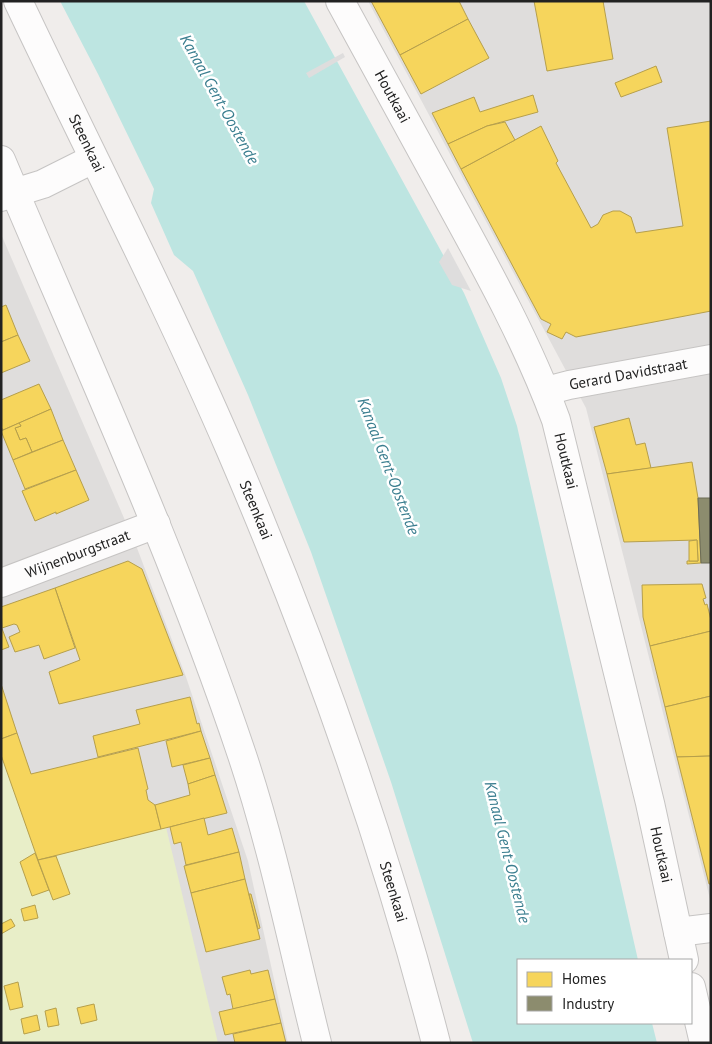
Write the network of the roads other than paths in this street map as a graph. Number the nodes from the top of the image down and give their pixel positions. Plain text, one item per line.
1 (18, 1) edge
2 (340, 1) edge
3 (93, 159) junction
4 (1, 160) edge
5 (8, 195) edge
6 (711, 359) edge
7 (546, 391) junction
8 (156, 524) junction
9 (1, 583) edge
10 (711, 928) edge
11 (678, 932) junction
12 (684, 959) edge
13 (692, 991) edge
14 (316, 1043) edge
15 (436, 1043) edge
16 (704, 1043) edge

1 - 3 street, Steenkaai
2 - 7 street, Houtkaai
3 - 5 street
3 - 15 street, Steenkaai
4 - 5 street
5 - 8 street
6 - 7 street, Gerard Davidstraat
7 - 11 street, Houtkaai
8 - 9 street, Wijnenburgstraat
8 - 14 street
10 - 11 street
11 - 12 street, Houtkaai
13 - 16 street

